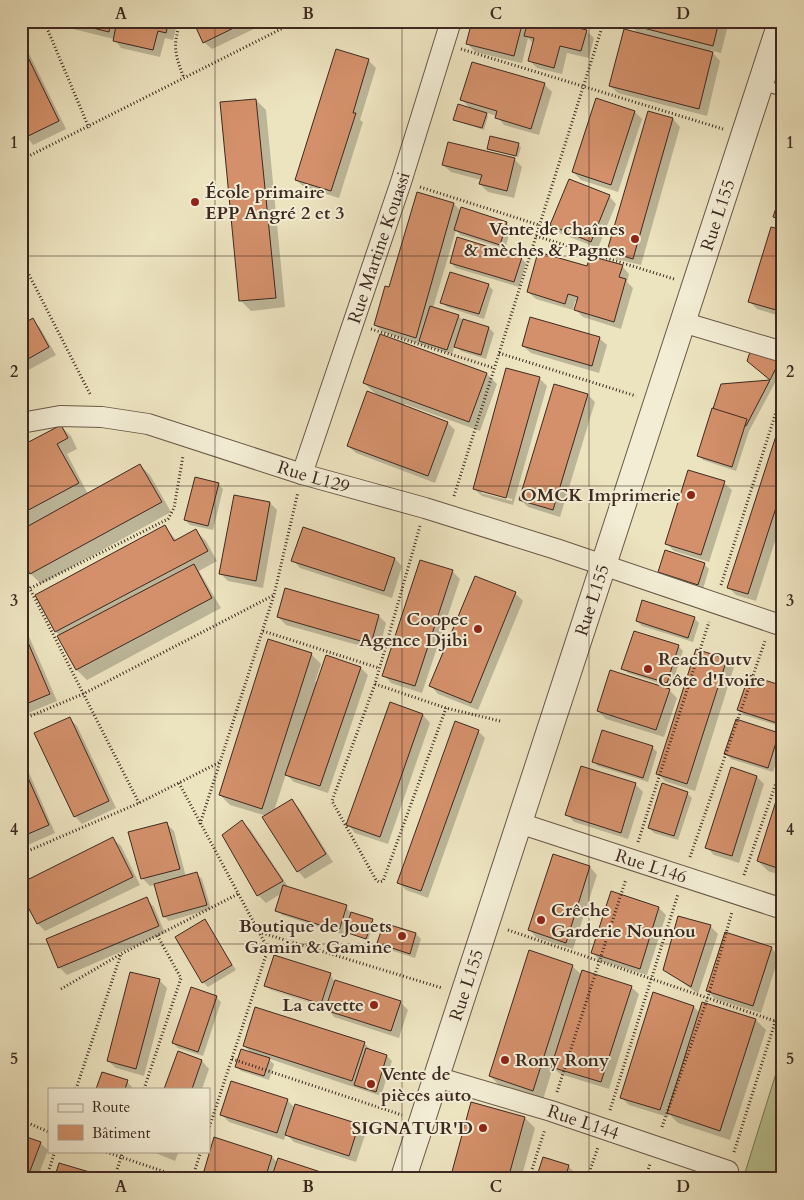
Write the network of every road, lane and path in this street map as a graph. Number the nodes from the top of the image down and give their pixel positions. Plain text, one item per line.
1 (44, 21) edge
2 (181, 21) edge
3 (298, 21) edge
4 (451, 21) edge
5 (604, 21) edge
6 (781, 21) edge
7 (444, 44) junction
8 (184, 78) junction
9 (584, 86) junction
10 (772, 88) edge
11 (89, 128) junction
12 (743, 136) junction
13 (21, 160) edge
14 (402, 182) junction
15 (539, 225) junction
16 (536, 236) junction
17 (21, 259) edge
18 (694, 286) junction
19 (682, 322) junction
20 (353, 324) junction
21 (783, 352) edge
22 (499, 353) junction
23 (494, 368) junction
24 (783, 390) edge
25 (656, 403) junction
26 (102, 418) junction
27 (21, 423) edge
28 (186, 436) junction
29 (302, 474) junction
30 (425, 508) junction
31 (448, 515) junction
32 (604, 566) junction
33 (21, 580) edge
34 (30, 590) junction
35 (21, 593) edge
36 (274, 595) junction
37 (715, 603) junction
38 (783, 626) edge
39 (263, 631) junction
40 (379, 668) junction
41 (375, 684) junction
42 (83, 694) junction
43 (446, 708) junction
44 (21, 720) edge
45 (500, 721) dead end
46 (220, 762) junction
47 (783, 762) edge
48 (179, 783) junction
49 (140, 803) junction
50 (519, 823) junction
51 (200, 824) junction
52 (21, 854) edge
53 (632, 860) junction
54 (738, 893) junction
55 (238, 894) junction
56 (783, 909) edge
57 (487, 922) junction
58 (258, 932) junction
59 (157, 935) junction
60 (121, 954) junction
61 (599, 961) junction
62 (61, 989) dead end
63 (463, 995) junction
64 (708, 997) junction
65 (783, 997) edge
66 (775, 1021) junction
67 (232, 1059) junction
68 (436, 1077) junction
69 (76, 1088) edge
70 (144, 1088) edge
71 (551, 1111) junction
72 (21, 1120) edge
73 (422, 1122) junction
74 (210, 1125) edge
75 (48, 1132) edge
76 (656, 1147) junction
77 (55, 1152) edge
78 (105, 1152) edge
79 (123, 1152) edge
80 (201, 1152) edge
81 (121, 1157) junction
82 (728, 1171) joint
83 (46, 1179) edge
84 (114, 1179) edge
85 (186, 1179) edge
86 (192, 1179) edge
87 (403, 1179) edge
88 (529, 1179) edge
89 (645, 1179) edge

1 - 11 path
2 - 8 path
3 - 8 path
4 - 7 street, Rue Martine Kouassi
5 - 9 path
6 - 10 street, Rue L155
7 - 9 path
7 - 14 street, Rue Martine Kouassi
8 - 11 path
9 - 12 path
9 - 15 path
10 - 12 street, Rue L155
11 - 13 path
12 - 18 street, Rue L155
14 - 15 path
14 - 20 street, Rue Martine Kouassi
15 - 16 path
16 - 18 path
16 - 22 path
17 - 26 path
18 - 19 street, Rue L155
19 - 21 street
19 - 25 street, Rue L155
20 - 23 path
20 - 29 street, Rue Martine Kouassi
22 - 23 path
22 - 25 path
23 - 31 path
24 - 37 path
25 - 32 street, Rue L155
26 - 27 street, Rue L129
26 - 28 street, Rue L129
28 - 29 street, Rue L129
28 - 34 path
29 - 30 street, Rue L129
29 - 36 path
30 - 31 street, Rue L129
30 - 40 path
31 - 32 street, Rue L129
32 - 37 street, Rue L129
32 - 50 street, Rue L155
33 - 34 path
34 - 35 path
34 - 42 path
36 - 39 path
36 - 42 path
37 - 38 street, Rue L129
37 - 53 path
39 - 40 path
39 - 46 path
40 - 41 path
41 - 43 path
41 - 43 path
42 - 44 path
42 - 49 path
43 - 45 path
46 - 48 path
46 - 51 path
47 - 54 path
48 - 49 path
48 - 51 path
49 - 52 path
50 - 53 street, Rue L146
50 - 57 street, Rue L155
51 - 55 path
53 - 54 street, Rue L146
53 - 61 path
54 - 56 street, Rue L146
54 - 64 path
55 - 58 path
55 - 59 path
57 - 61 path
57 - 63 street, Rue L155
58 - 63 path
58 - 67 path
59 - 60 path
59 - 70 path
60 - 62 path
60 - 69 path
61 - 64 path
61 - 71 path
63 - 68 street, Rue L155
64 - 66 path
64 - 76 path
65 - 66 path
66 - 82 path
67 - 73 path
67 - 74 path
68 - 71 street, Rue L144
68 - 73 street, Rue L155
71 - 76 street, Rue L144
71 - 88 path
72 - 75 path
73 - 87 street, Rue L155
76 - 82 street, Rue L144
76 - 89 path
77 - 83 path
78 - 81 path
79 - 81 path
80 - 86 path
81 - 84 path
81 - 85 path

